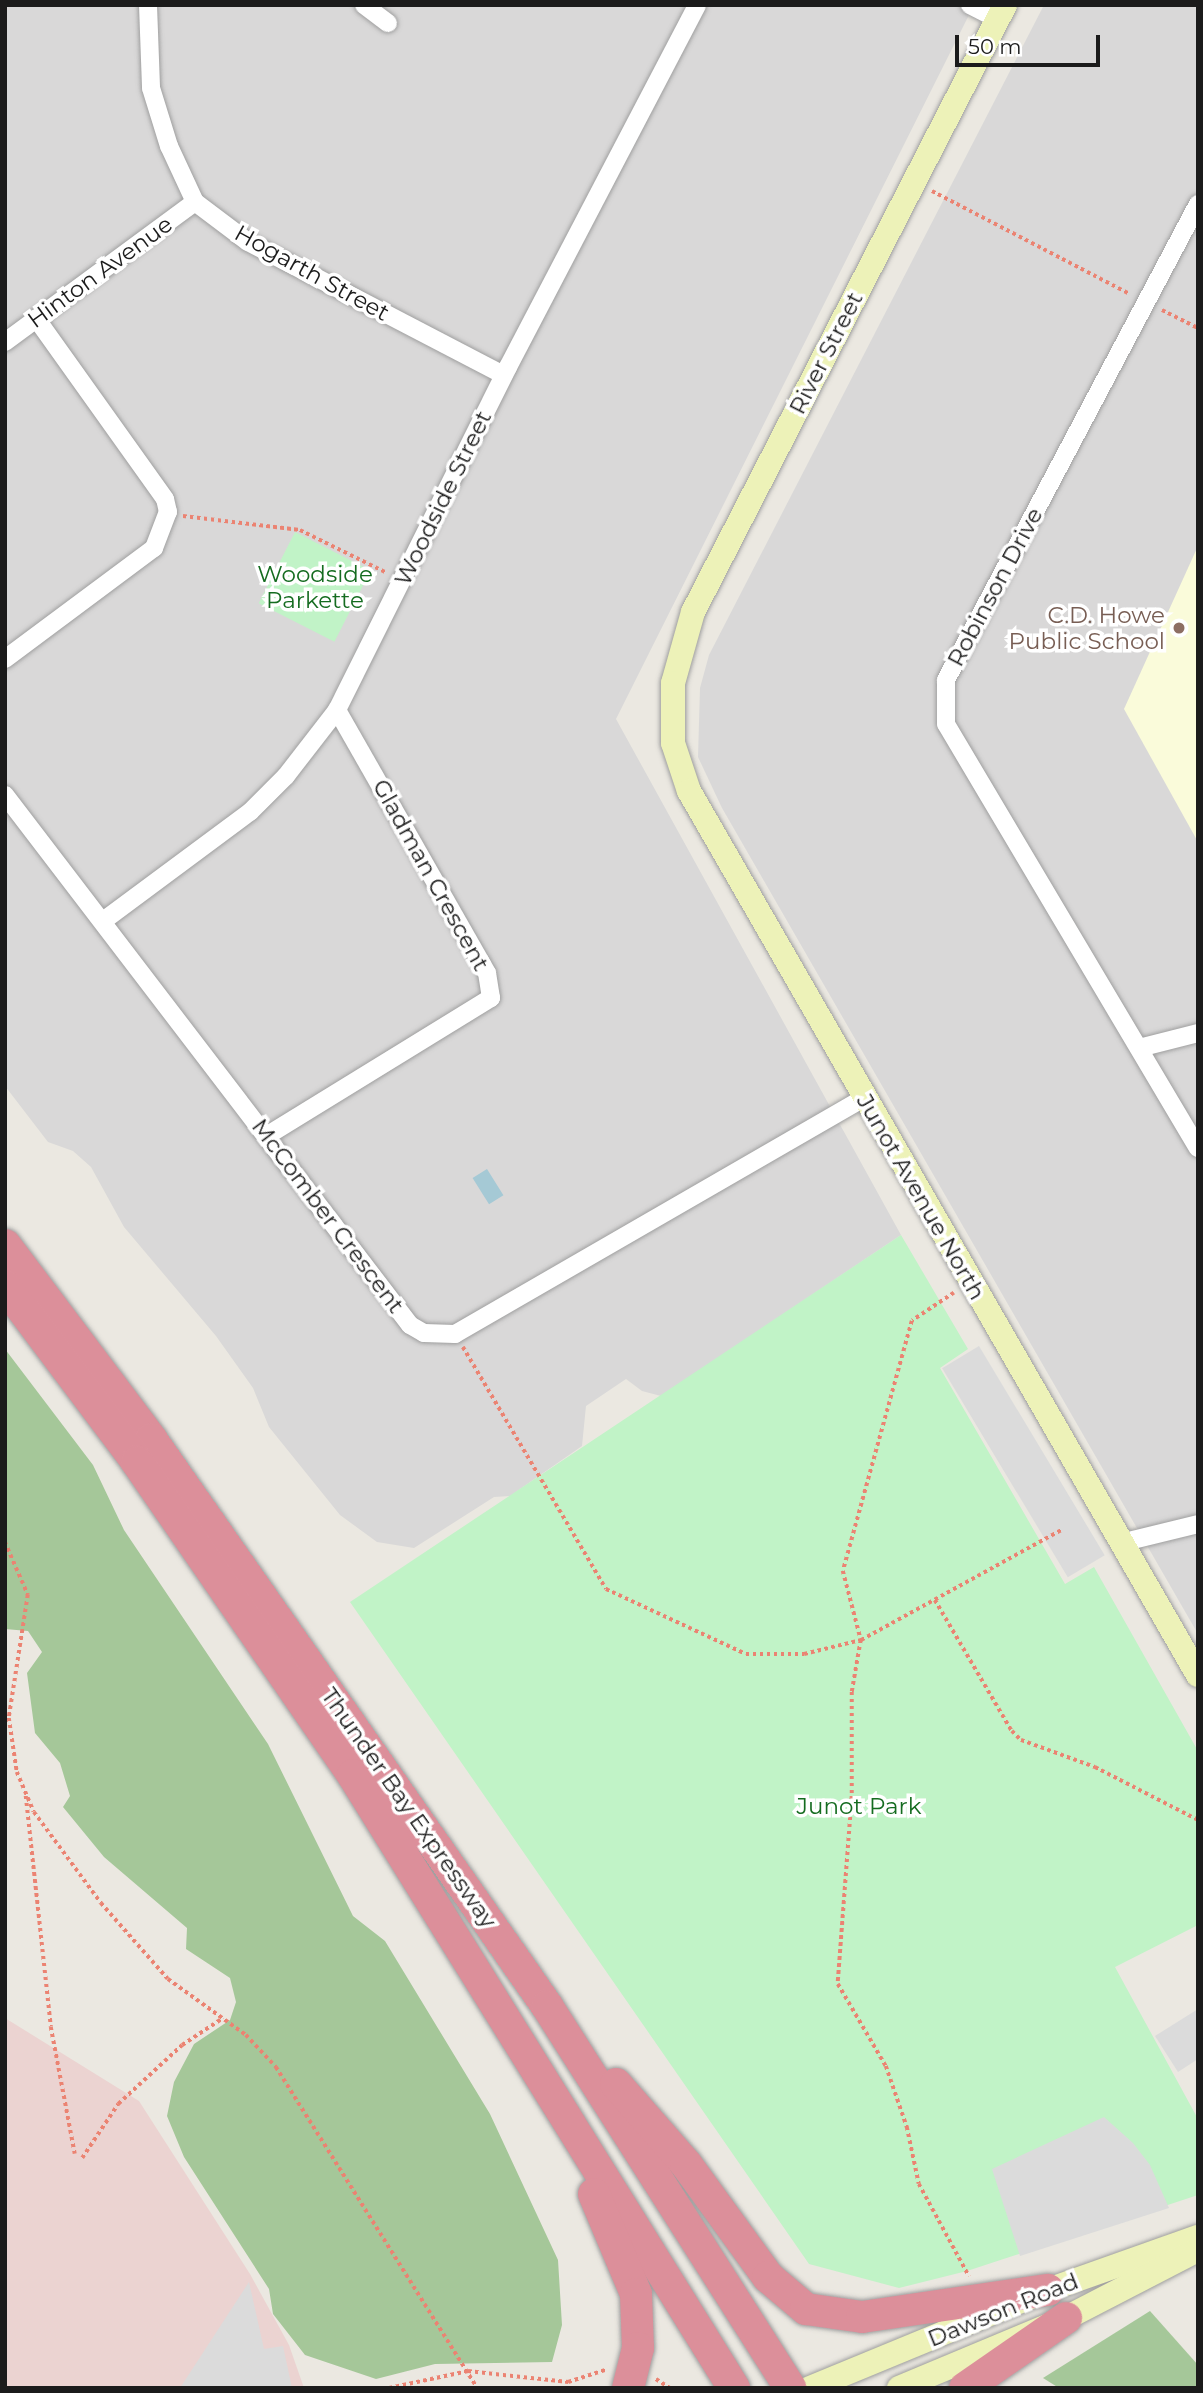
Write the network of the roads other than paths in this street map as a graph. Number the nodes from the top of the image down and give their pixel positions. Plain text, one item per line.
1 (148, 5) edge
2 (364, 5) edge
3 (697, 5) edge
4 (970, 5) edge
5 (1001, 12) edge
6 (388, 23) dead end
7 (195, 202) junction
8 (1198, 204) edge
9 (36, 318) junction
10 (5, 342) edge
11 (504, 375) junction
12 (5, 659) edge
13 (672, 709) joint
14 (337, 710) junction
15 (5, 795) edge
16 (103, 921) junction
17 (1198, 1033) edge
18 (1139, 1048) junction
19 (864, 1098) junction
20 (268, 1135) junction
21 (1198, 1148) edge
22 (5, 1245) edge
23 (5, 1286) edge
24 (1198, 1524) edge
25 (1120, 1543) junction
26 (1198, 1675) edge
27 (547, 2006) junction
28 (521, 2045) junction
29 (1198, 2237) edge
30 (1198, 2250) edge
31 (1048, 2290) junction
32 (1066, 2318) junction
33 (620, 2377) edge
34 (734, 2388) edge
35 (790, 2388) edge
36 (810, 2388) edge
37 (900, 2388) edge
38 (965, 2388) edge

1 - 7 street, Hogarth Street
2 - 6 street
3 - 11 street, Woodside Street
4 - 5 street
5 - 13 main road, River Street
7 - 9 street, Hinton Avenue
7 - 11 street, Hogarth Street
8 - 18 street, Robinson Drive
9 - 10 street, Hinton Avenue
9 - 12 street
11 - 14 street, Woodside Street
13 - 19 main road, Junot Avenue North
14 - 16 street, Woodside Street
14 - 20 street, Gladman Crescent
15 - 16 street, McComber Crescent
16 - 20 street, McComber Crescent
17 - 18 street
18 - 21 street, Robinson Drive
19 - 20 street, McComber Crescent
19 - 25 main road, Junot Avenue North
22 - 27 highway, Thunder Bay Expressway
23 - 28 highway, Thunder Bay Expressway
24 - 25 street
25 - 26 main road, Junot Avenue North
27 - 31 highway
27 - 35 highway, Thunder Bay Expressway
28 - 33 highway
28 - 34 highway, Thunder Bay Expressway
29 - 31 main road, Dawson Road
30 - 32 main road, Dawson Road
31 - 36 main road, Dawson Road
32 - 37 main road, Dawson Road
32 - 38 highway

